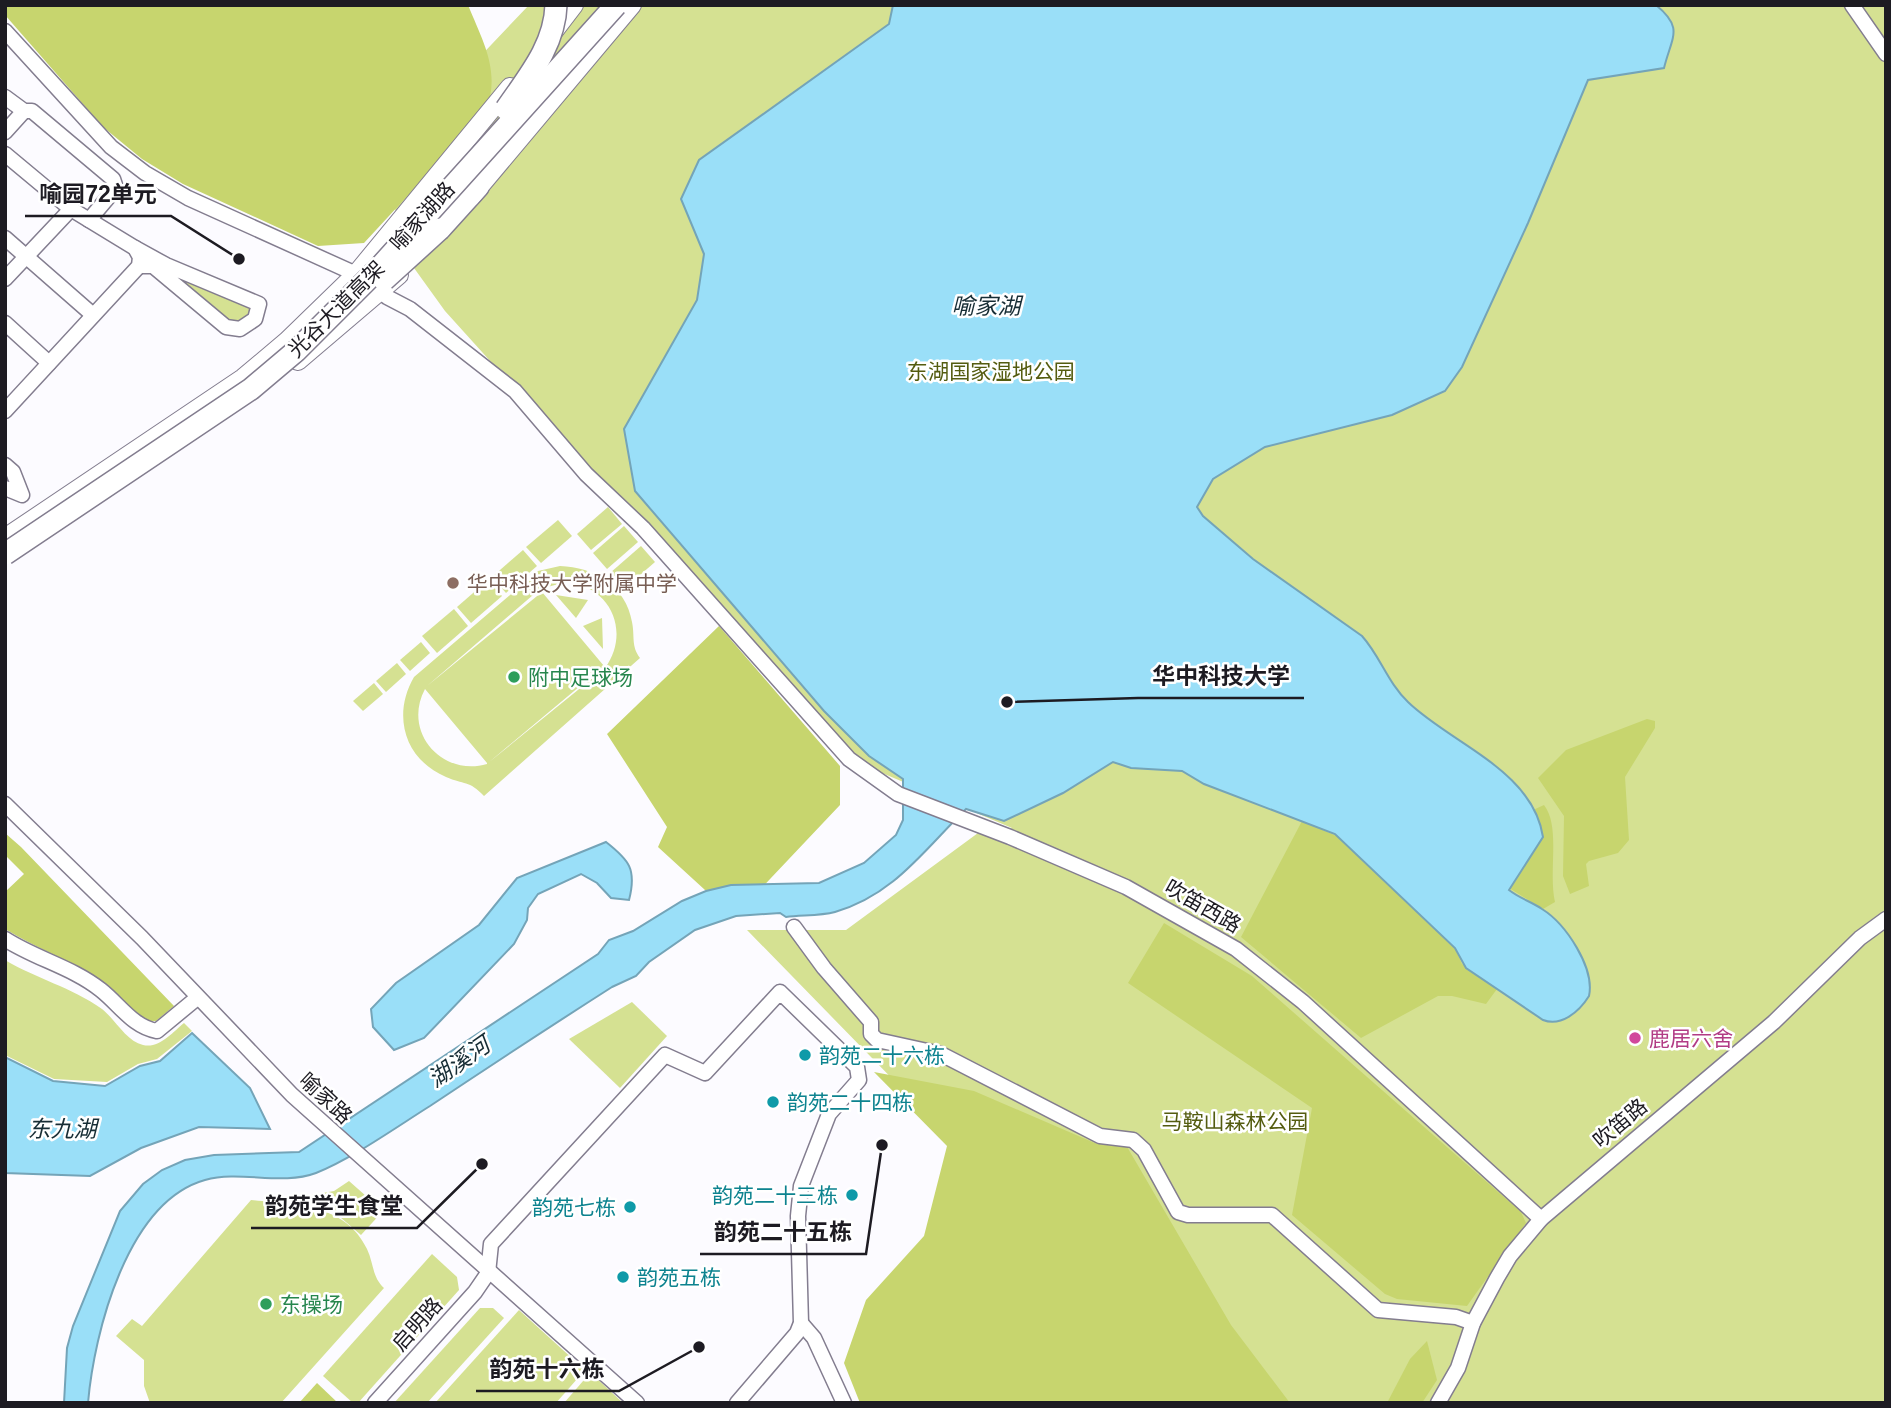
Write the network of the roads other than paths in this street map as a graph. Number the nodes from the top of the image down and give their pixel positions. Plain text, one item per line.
1 (572, 5) edge
2 (600, 5) edge
3 (1852, 5) edge
4 (626, 6) edge
5 (558, 15) edge
6 (5, 32) edge
7 (1886, 54) edge
8 (5, 97) edge
9 (24, 111) junction
10 (500, 118) junction
11 (5, 132) edge
12 (5, 154) edge
13 (478, 187) junction
14 (71, 209) junction
15 (89, 220) junction
16 (5, 238) edge
17 (135, 248) junction
18 (26, 256) junction
19 (139, 266) junction
20 (356, 274) junction
21 (5, 279) edge
22 (381, 293) junction
23 (93, 315) junction
24 (5, 323) edge
25 (296, 351) junction
26 (49, 363) junction
27 (6, 408) edge
28 (5, 465) edge
29 (5, 488) edge
30 (22, 495) junction
31 (38, 516) junction
32 (5, 538) edge
33 (5, 547) edge
34 (5, 554) edge
35 (5, 565) edge
36 (5, 804) edge
37 (1886, 919) edge
38 (794, 927) dead end
39 (5, 939) edge
40 (197, 998) junction
41 (1541, 1219) junction
42 (488, 1273) junction
43 (801, 1323) junction
44 (1473, 1323) junction
45 (375, 1403) edge
46 (637, 1403) edge
47 (737, 1403) edge
48 (844, 1403) edge
49 (1438, 1403) edge

1 - 5 main road, 喻家湖路
2 - 10 highway, 光谷大道高架, bridge
3 - 7 street
4 - 13 main road, 喻家湖路
4 - 25 highway, 光谷大道高架, bridge
5 - 10 highway, bridge
5 - 20 main road, 喻家湖路
6 - 20 street, 吹笛西路
8 - 9 street
9 - 11 street
9 - 15 street
10 - 33 highway, 光谷大道高架
12 - 14 street
13 - 22 main road, 喻家湖路
13 - 25 highway, bridge
14 - 15 street
14 - 18 street
15 - 17 street
16 - 18 street
17 - 19 street
17 - 19 street
18 - 21 street
18 - 23 street
19 - 23 street
20 - 22 street, 吹笛西路
20 - 31 main road, 喻家湖路
22 - 35 main road, 喻家湖路
22 - 41 street, 吹笛西路
23 - 26 street
24 - 26 street
25 - 34 highway, 光谷大道高架, bridge
26 - 27 street
28 - 30 street
29 - 30 street
30 - 31 street
31 - 32 main road, 喻家湖路
36 - 40 street, 喻家路
37 - 41 street, 吹笛路
38 - 44 street
39 - 40 street
40 - 42 street, 喻家路
41 - 44 street, 吹笛路
42 - 43 street
42 - 45 street, 启明路
42 - 46 street, 喻家路
43 - 47 street
43 - 48 street
44 - 49 street, 吹笛路

